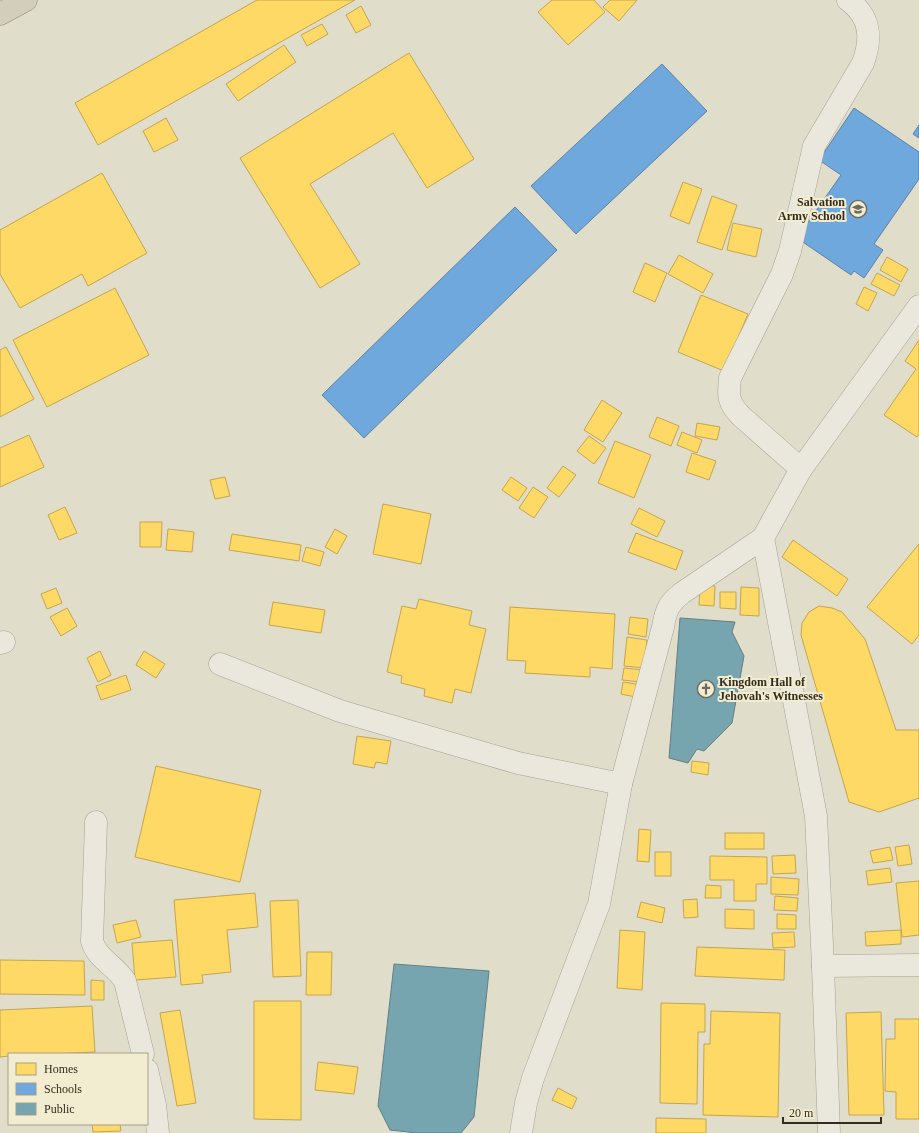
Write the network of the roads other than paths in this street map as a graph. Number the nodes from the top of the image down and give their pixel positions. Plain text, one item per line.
1 (26, 0) edge
2 (848, 0) edge
3 (0, 14) edge
4 (919, 306) edge
5 (801, 469) junction
6 (762, 538) junction
7 (220, 664) dead end
8 (620, 784) junction
9 (96, 822) dead end
10 (919, 965) edge
11 (823, 966) junction
12 (143, 1053) edge
13 (148, 1074) edge
14 (158, 1133) edge
15 (521, 1133) edge
16 (829, 1133) edge

1 - 3 highway
2 - 5 street
4 - 5 street
5 - 6 street
6 - 8 street
6 - 11 street
7 - 8 street
8 - 15 street
9 - 12 street
10 - 11 street
11 - 16 street
13 - 14 street

